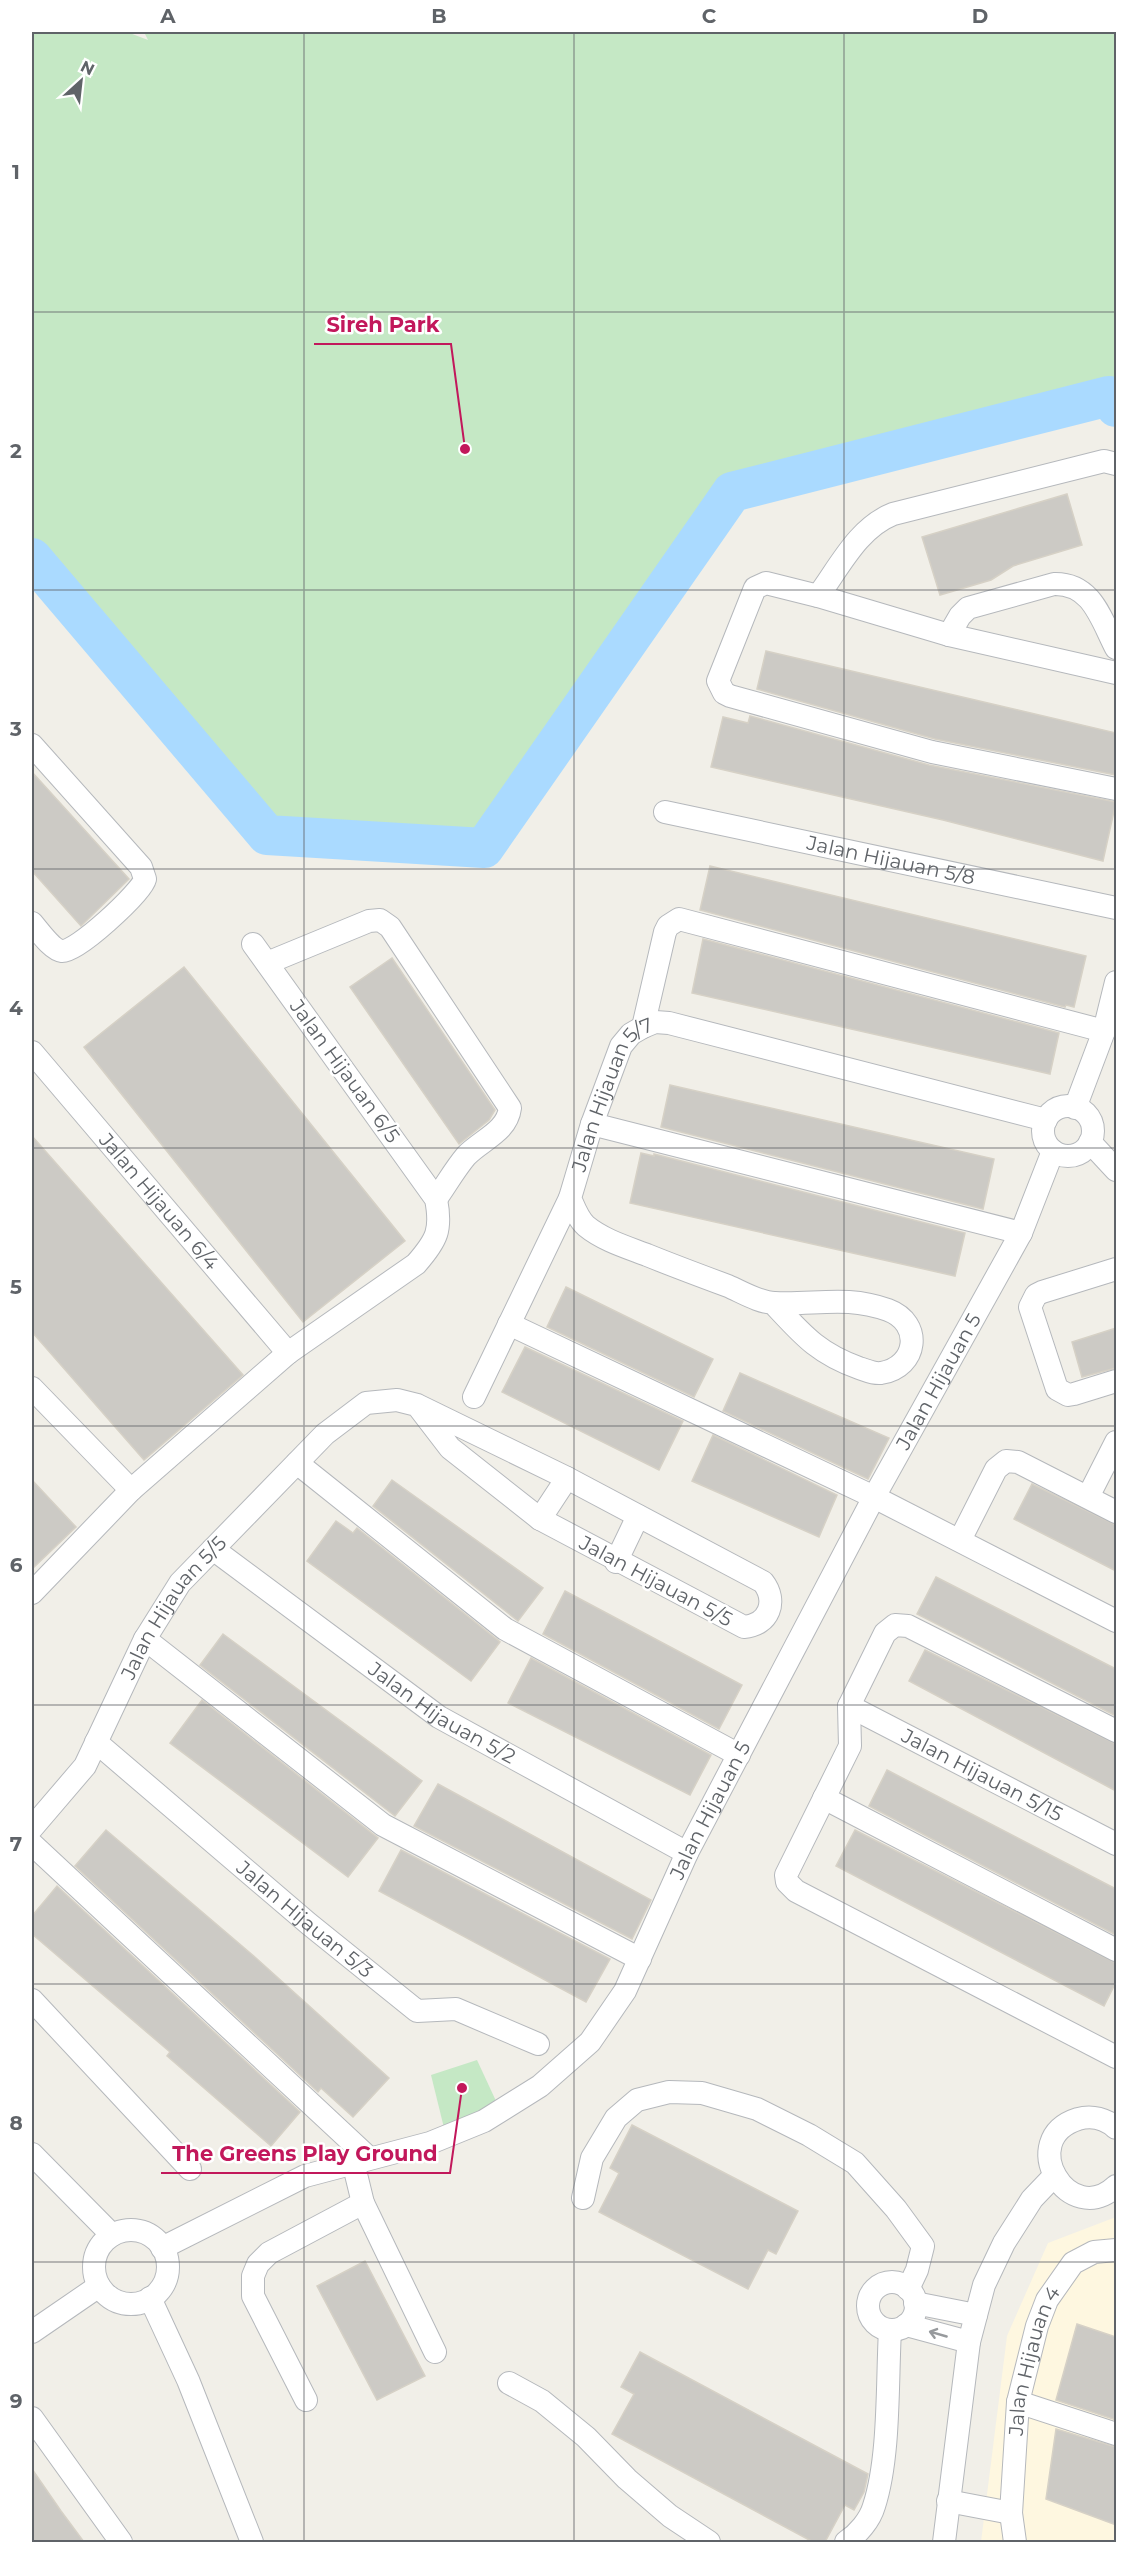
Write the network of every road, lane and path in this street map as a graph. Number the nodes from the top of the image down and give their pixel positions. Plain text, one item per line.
1 (1116, 464) edge
2 (818, 596) junction
3 (949, 635) junction
4 (1116, 648) edge
5 (1116, 673) edge
6 (32, 745) edge
7 (1116, 789) edge
8 (665, 812) dead end
9 (1116, 908) edge
10 (32, 923) edge
11 (253, 944) dead end
12 (267, 963) junction
13 (1116, 982) edge
14 (643, 1027) junction
15 (1104, 1031) junction
16 (32, 1052) edge
17 (1075, 1107) junction
18 (1046, 1120) junction
19 (592, 1124) junction
20 (1090, 1142) junction
21 (1053, 1151) junction
22 (1116, 1170) edge
23 (570, 1198) junction
24 (436, 1199) junction
25 (1021, 1233) junction
26 (1116, 1269) edge
27 (773, 1304) junction
28 (509, 1324) junction
29 (288, 1353) junction
30 (1116, 1381) edge
31 (32, 1388) edge
32 (474, 1397) dead end
33 (417, 1405) junction
34 (1116, 1442) edge
35 (297, 1463) junction
36 (567, 1478) junction
37 (131, 1490) junction
38 (874, 1497) junction
39 (1088, 1497) junction
40 (1116, 1512) edge
41 (638, 1516) junction
42 (540, 1519) junction
43 (960, 1540) junction
44 (213, 1549) junction
45 (616, 1562) junction
46 (32, 1593) edge
47 (1116, 1621) edge
48 (145, 1639) junction
49 (849, 1706) junction
50 (1116, 1731) edge
51 (96, 1742) junction
52 (739, 1755) junction
53 (824, 1798) junction
54 (32, 1828) edge
55 (32, 1844) edge
56 (1116, 1844) edge
57 (687, 1852) junction
58 (1116, 1950) edge
59 (640, 1959) junction
60 (32, 2000) edge
61 (538, 2044) dead end
62 (1115, 2053) edge
63 (1116, 2110) edge
64 (1084, 2117) junction
65 (1116, 2128) edge
66 (32, 2154) edge
67 (361, 2160) junction
68 (190, 2169) dead end
69 (1054, 2176) junction
70 (1115, 2190) edge
71 (583, 2198) dead end
72 (363, 2203) junction
73 (112, 2235) junction
74 (162, 2248) junction
75 (1116, 2250) edge
76 (99, 2286) junction
77 (911, 2296) junction
78 (150, 2298) junction
79 (976, 2315) junction
80 (898, 2327) junction
81 (32, 2332) edge
82 (969, 2342) junction
83 (435, 2352) dead end
84 (509, 2383) dead end
85 (306, 2400) dead end
86 (1018, 2402) junction
87 (32, 2418) edge
88 (1116, 2434) edge
89 (948, 2501) junction
90 (1011, 2513) junction
91 (121, 2542) edge
92 (252, 2542) edge
93 (709, 2542) edge
94 (846, 2542) edge
95 (944, 2542) edge
96 (1015, 2542) edge

1 - 2 street
2 - 3 street
2 - 7 street
3 - 4 street
3 - 5 street
6 - 10 street
8 - 9 street, Jalan Hijauan 5/8
11 - 12 street, Jalan Hijauan 6/5
12 - 24 street, Jalan Hijauan 6/5
12 - 24 street
13 - 15 street
14 - 15 street
14 - 18 street, Jalan Hijauan 5/7
14 - 19 street, Jalan Hijauan 5/7
15 - 17 street
16 - 29 street, Jalan Hijauan 6/4
17 - 18 street
17 - 20 street
18 - 21 street
19 - 23 street, Jalan Hijauan 5/7
19 - 25 street
20 - 21 street
20 - 22 street
21 - 25 street, Jalan Hijauan 5
23 - 27 street, Jalan Hijauan 5/7
23 - 28 street
24 - 29 street
25 - 38 street, Jalan Hijauan 5
26 - 30 street
27 - 27 street, Jalan Hijauan 5/7
28 - 32 street
28 - 38 street
29 - 37 street
31 - 37 street
33 - 35 street, Jalan Hijauan 5/5
33 - 36 street, Jalan Hijauan 5/5
33 - 42 street, Jalan Hijauan 5/5
34 - 39 street
35 - 44 street, Jalan Hijauan 5/5
35 - 52 street
36 - 41 street, Jalan Hijauan 5/5
36 - 42 street
37 - 46 street
38 - 43 street
38 - 52 street, Jalan Hijauan 5
39 - 40 street
39 - 43 street
41 - 45 street
41 - 45 street, Jalan Hijauan 5/5
42 - 45 street, Jalan Hijauan 5/5
43 - 47 street
44 - 48 street, Jalan Hijauan 5/5
44 - 57 street, Jalan Hijauan 5/2
48 - 51 street, Jalan Hijauan 5/5
48 - 59 street
49 - 50 street
49 - 53 street
49 - 56 street, Jalan Hijauan 5/15
51 - 54 street, Jalan Hijauan 5/5
51 - 61 street, Jalan Hijauan 5/3
52 - 57 street, Jalan Hijauan 5
53 - 58 street
53 - 62 street
55 - 67 street
57 - 59 street, Jalan Hijauan 5
59 - 67 street, Jalan Hijauan 5
60 - 68 street
63 - 64 street
64 - 65 street
64 - 69 street
66 - 73 street
67 - 72 street
67 - 74 street, Jalan Hijauan 5
69 - 70 street
69 - 79 street
71 - 77 street
72 - 83 street
72 - 85 street
73 - 74 street
73 - 76 street
74 - 78 street
75 - 86 street, Jalan Hijauan 4
76 - 78 street
76 - 81 street
77 - 79 street
77 - 80 street
77 - 80 street
78 - 92 street
79 - 82 street
82 -> 80 street
80 - 94 street
82 - 89 street
84 - 93 street
86 - 88 street
86 - 90 street, Jalan Hijauan 4
87 - 91 street
89 - 90 street
89 - 95 street
90 - 96 street, Jalan Hijauan 4

